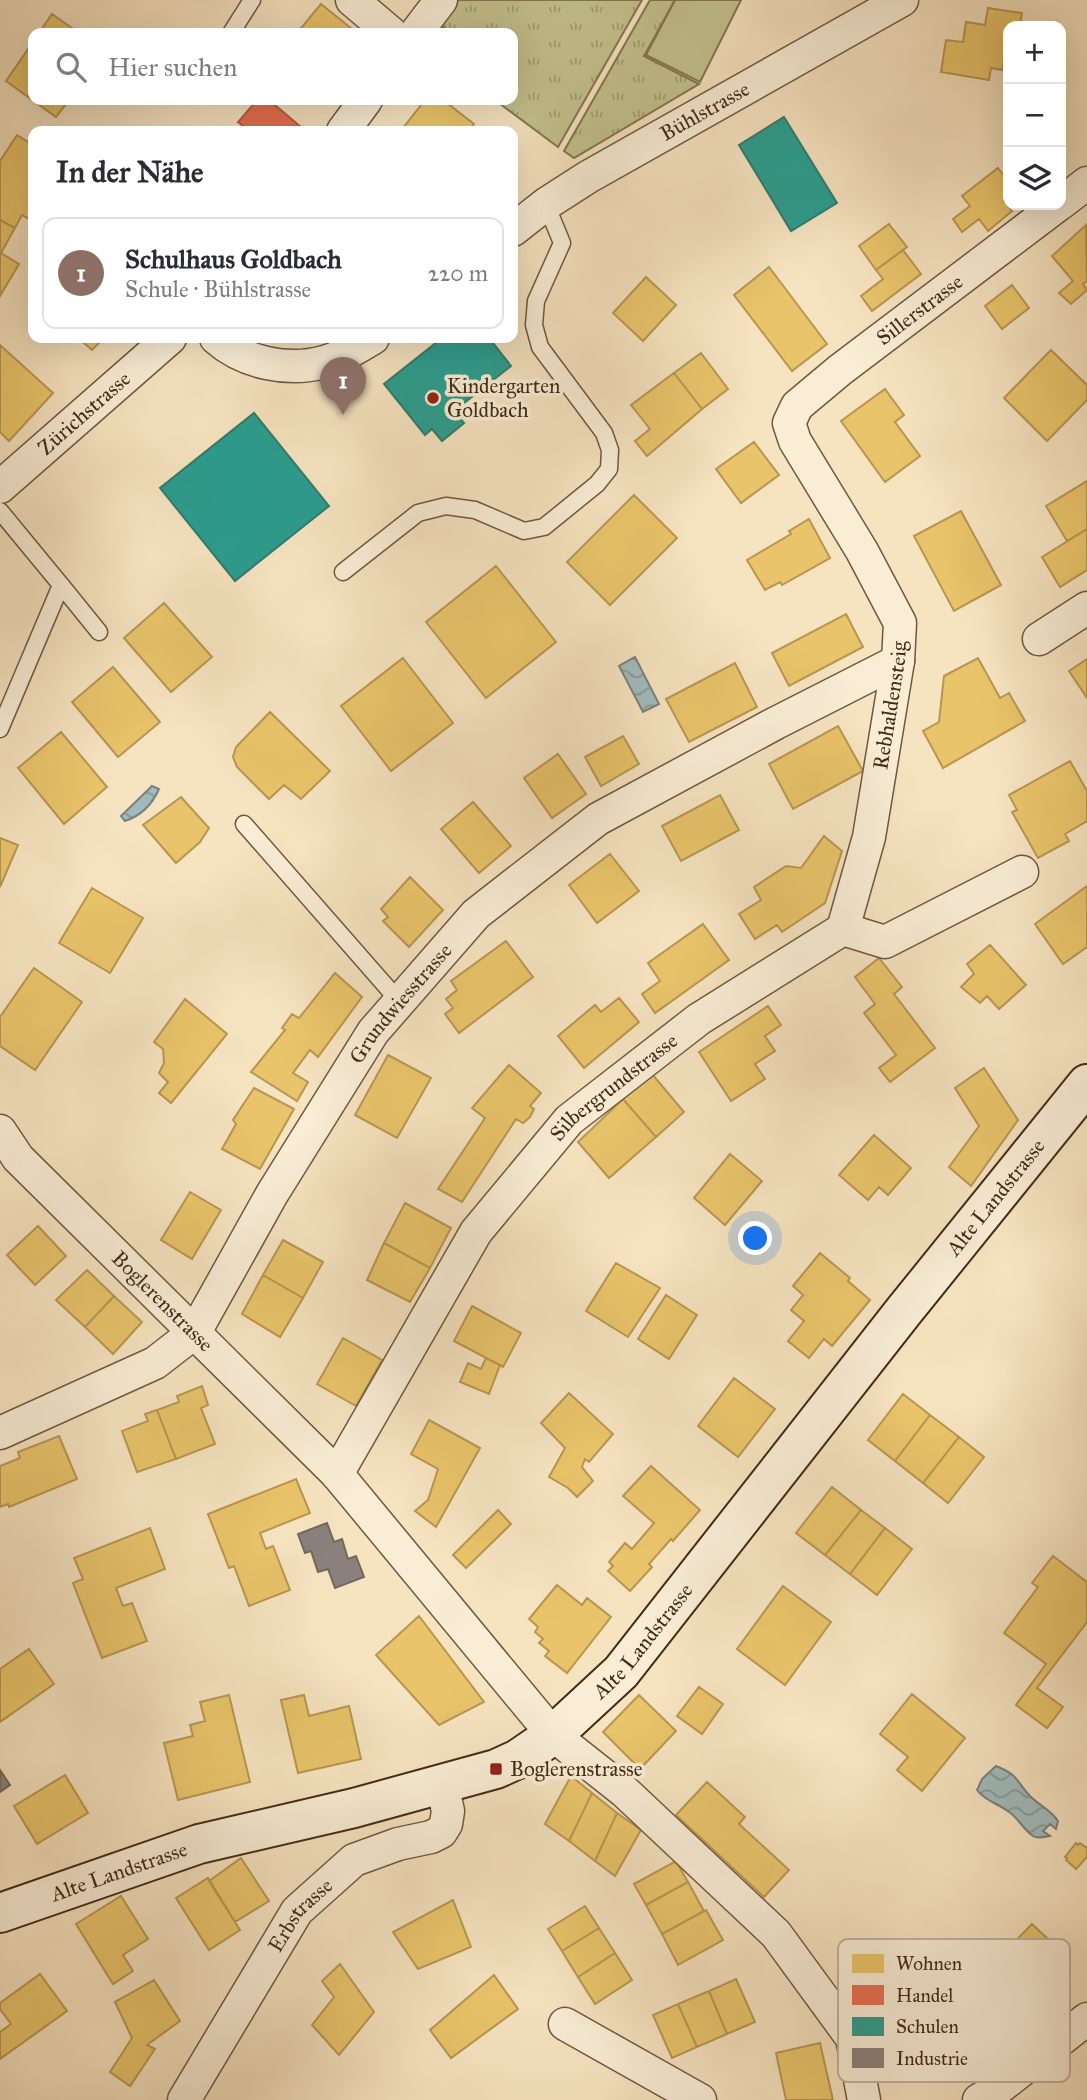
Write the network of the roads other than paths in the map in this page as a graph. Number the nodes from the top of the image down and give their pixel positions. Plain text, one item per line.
1 (252, 0) edge
2 (352, 0) edge
3 (441, 0) edge
4 (902, 0) edge
5 (234, 28) edge
6 (385, 28) edge
7 (420, 28) edge
8 (362, 105) edge
9 (347, 126) edge
10 (1087, 183) edge
11 (1066, 199) edge
12 (546, 204) junction
13 (1051, 210) edge
14 (518, 226) edge
15 (164, 343) edge
16 (224, 343) edge
17 (365, 343) edge
18 (789, 423) joint
19 (0, 487) edge
20 (0, 511) edge
21 (343, 572) dead end
22 (61, 585) junction
23 (1087, 608) edge
24 (99, 632) dead end
25 (1039, 639) dead end
26 (898, 661) junction
27 (0, 729) edge
28 (244, 824) dead end
29 (1022, 872) dead end
30 (843, 929) junction
31 (399, 1001) junction
32 (1087, 1084) edge
33 (0, 1130) edge
34 (195, 1332) junction
35 (0, 1433) edge
36 (337, 1474) junction
37 (553, 1735) junction
38 (442, 1784) junction
39 (0, 1913) edge
40 (838, 2019) edge
41 (1087, 2019) edge
42 (565, 2024) dead end
43 (1070, 2032) edge
44 (861, 2082) edge
45 (1006, 2082) edge
46 (184, 2100) edge
47 (700, 2100) edge
48 (864, 2100) edge
49 (979, 2100) edge

1 - 5 lane
2 - 6 street
3 - 7 street
4 - 12 street, Bühlstrasse
8 - 9 street
10 - 11 street, Sillerstrasse
12 - 14 street, Bühlstrasse
12 - 21 lane
13 - 18 street, Sillerstrasse
15 - 19 street, Zürichstrasse
16 - 17 street
18 - 26 street, Rebhaldensteig
20 - 22 lane
22 - 24 lane
22 - 27 lane
23 - 25 street
26 - 30 street, Rebhaldensteig
26 - 31 street, Grundwiesstrasse
28 - 31 lane
29 - 30 street
30 - 36 street, Silbergrundstrasse
31 - 34 street, Grundwiesstrasse
32 - 37 main road, Alte Landstrasse
33 - 34 street, Boglerenstrasse
34 - 35 street, Grundwiesstrasse
34 - 36 street, Boglerenstrasse
36 - 37 street, Boglerenstrasse
37 - 38 main road, Alte Landstrasse
37 - 40 street, Boglerenstrasse
38 - 39 main road, Alte Landstrasse
38 - 46 street, Erbstrasse
41 - 43 street
42 - 47 street
44 - 48 street, Boglerenstrasse
45 - 49 street

